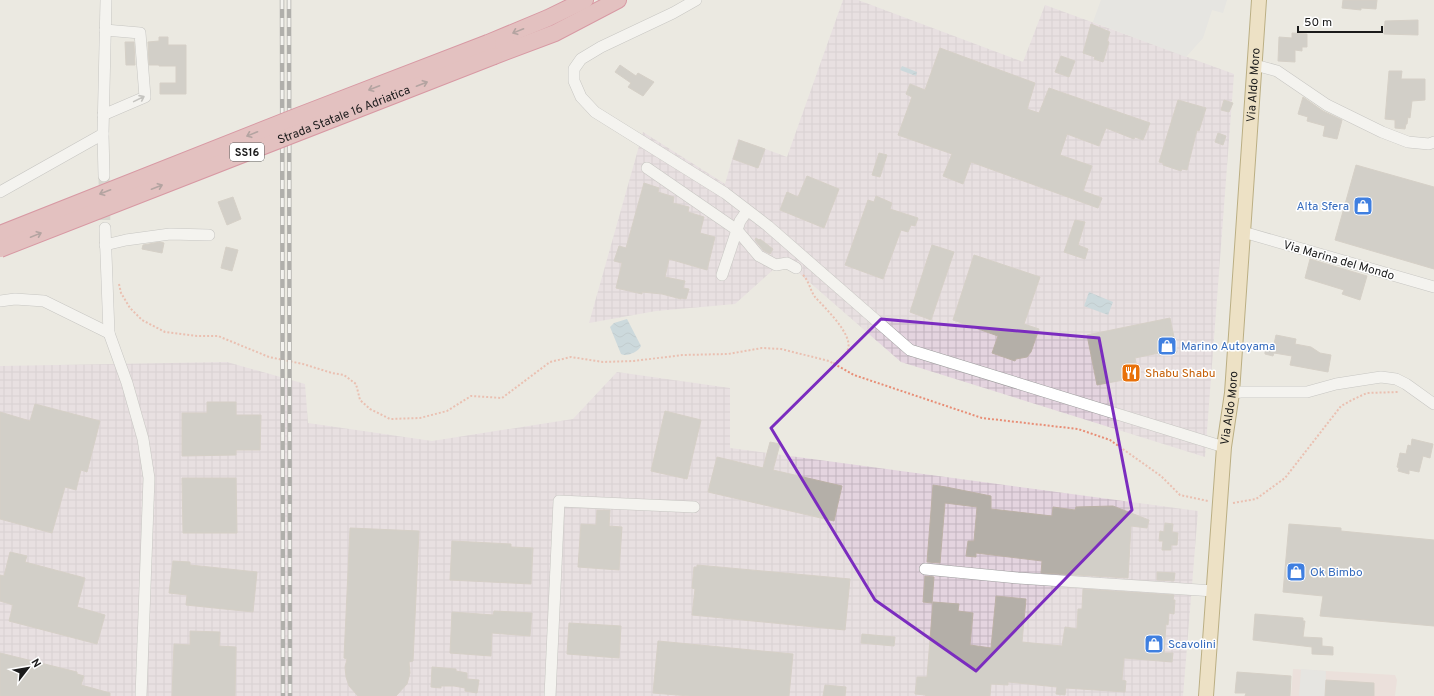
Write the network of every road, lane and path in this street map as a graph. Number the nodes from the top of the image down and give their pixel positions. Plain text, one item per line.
1 (106, 0) edge
2 (618, 0) edge
3 (696, 0) edge
4 (1259, 0) edge
5 (580, 8) edge
6 (105, 30) junction
7 (491, 49) junction
8 (1255, 65) junction
9 (103, 115) junction
10 (103, 134) junction
11 (1434, 142) edge
12 (647, 168) dead end
13 (104, 176) tunnel mouth
14 (0, 192) edge
15 (747, 211) junction
16 (105, 228) tunnel mouth
17 (737, 230) junction
18 (1243, 232) junction
19 (0, 234) edge
20 (209, 234) dead end
21 (106, 245) junction
22 (0, 249) edge
23 (796, 268) joint
24 (722, 274) dead end
25 (118, 279) dead end
26 (1434, 287) edge
27 (0, 301) edge
28 (109, 333) junction
29 (833, 364) junction
30 (1413, 389) junction
31 (1232, 393) junction
32 (1434, 404) edge
33 (1224, 447) junction
34 (1210, 502) dead end
35 (1232, 504) dead end
36 (694, 507) dead end
37 (925, 568) dead end
38 (1214, 591) junction
39 (141, 696) edge
40 (550, 696) edge
41 (1206, 696) edge

1 - 6 street
2 - 5 highway, Strada Statale 16 Adriatica / SS16
3 - 15 street
4 - 8 main road, Via Aldo Moro
5 -> 7 highway, Strada Statale 16 Adriatica / SS16
5 - 7 highway, Strada Statale 16 Adriatica / SS16
6 - 9 street
9 -> 6 street
7 -> 19 highway, Strada Statale 16 Adriatica / SS16, bridge
22 -> 7 highway, Strada Statale 16 Adriatica / SS16, bridge
8 - 11 street
8 - 18 main road, Via Aldo Moro
9 - 10 street
10 - 13 street
10 - 14 street
12 - 17 street
15 - 17 street
15 - 33 street
16 - 21 street
17 - 23 street
17 - 24 street
18 - 26 street, Via Marina del Mondo
18 - 31 main road, Via Aldo Moro
20 - 21 street
21 - 28 street
23 - 29 path
25 - 29 path
27 - 28 street
28 - 39 street
29 - 34 path
30 - 31 street
30 - 32 street
30 - 35 path
31 - 33 main road, Via Aldo Moro
33 - 38 main road, Via Aldo Moro
36 - 40 street
37 - 38 street
38 - 41 main road, Via Aldo Moro

